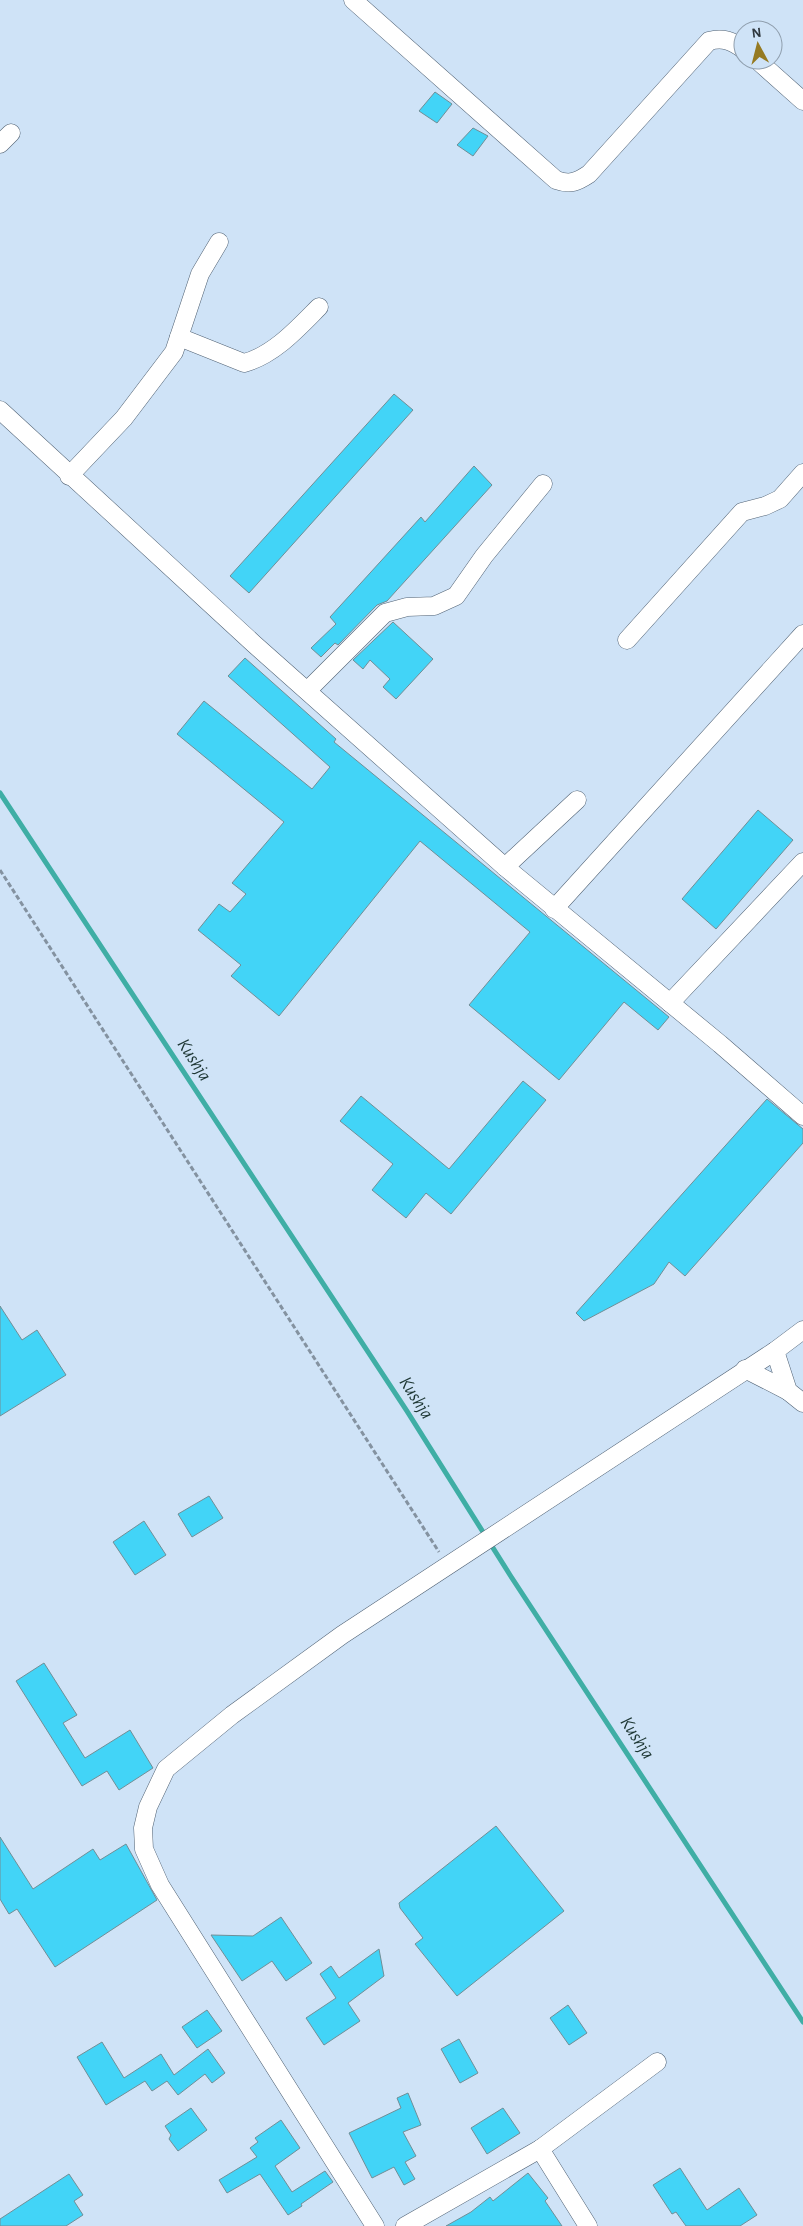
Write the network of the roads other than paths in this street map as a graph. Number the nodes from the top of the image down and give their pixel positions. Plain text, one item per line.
1 (353, 0) edge
2 (733, 42) edge
3 (769, 70) edge
4 (803, 101) edge
5 (219, 242) dead end
6 (319, 307) dead end
7 (179, 337) junction
8 (0, 410) edge
9 (803, 473) edge
10 (69, 476) junction
11 (543, 484) dead end
12 (803, 634) edge
13 (627, 640) dead end
14 (308, 690) junction
15 (577, 800) dead end
16 (803, 862) edge
17 (505, 867) junction
18 (554, 909) junction
19 (670, 1003) junction
20 (803, 1116) edge
21 (803, 1330) edge
22 (775, 1350) junction
23 (745, 1369) junction
24 (788, 1391) junction
25 (803, 1404) edge
26 (657, 2062) dead end
27 (540, 2149) junction
28 (375, 2226) edge
29 (405, 2226) edge
30 (588, 2226) edge

1 - 2 street
3 - 4 street
5 - 7 street
6 - 7 street
7 - 10 street
8 - 10 street
9 - 13 street
10 - 14 street
11 - 14 street
12 - 18 street
14 - 17 street
15 - 17 street
16 - 19 street
17 - 18 street
18 - 19 street
19 - 20 street
21 - 22 street
22 - 23 street
22 - 24 street
23 - 24 street
23 - 28 street
24 - 25 street
26 - 27 street
27 - 29 street
27 - 30 street

